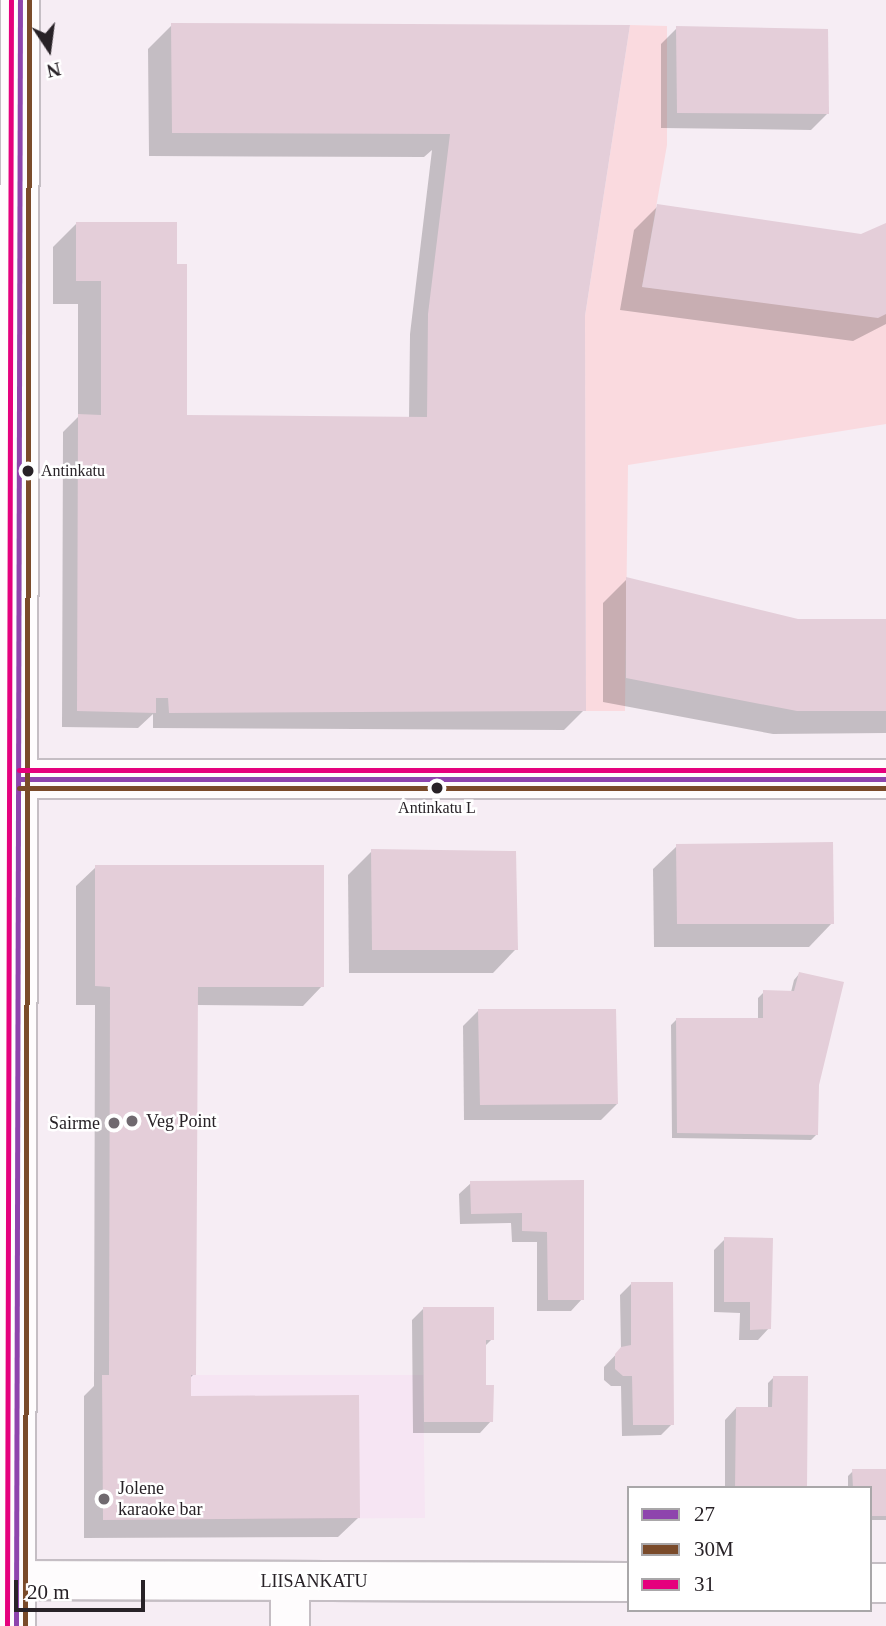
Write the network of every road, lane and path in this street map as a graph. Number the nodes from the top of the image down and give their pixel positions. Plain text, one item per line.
1 (20, 0) edge
2 (9, 779) edge
3 (886, 779) edge
4 (8, 1580) edge
5 (290, 1581) junction
6 (627, 1582) edge
7 (16, 1626) edge
8 (290, 1626) edge

1 - 2 street
2 - 3 street
2 - 4 street
4 - 5 street, LIISANKATU
4 - 7 street
5 - 6 street, LIISANKATU
5 - 8 street

